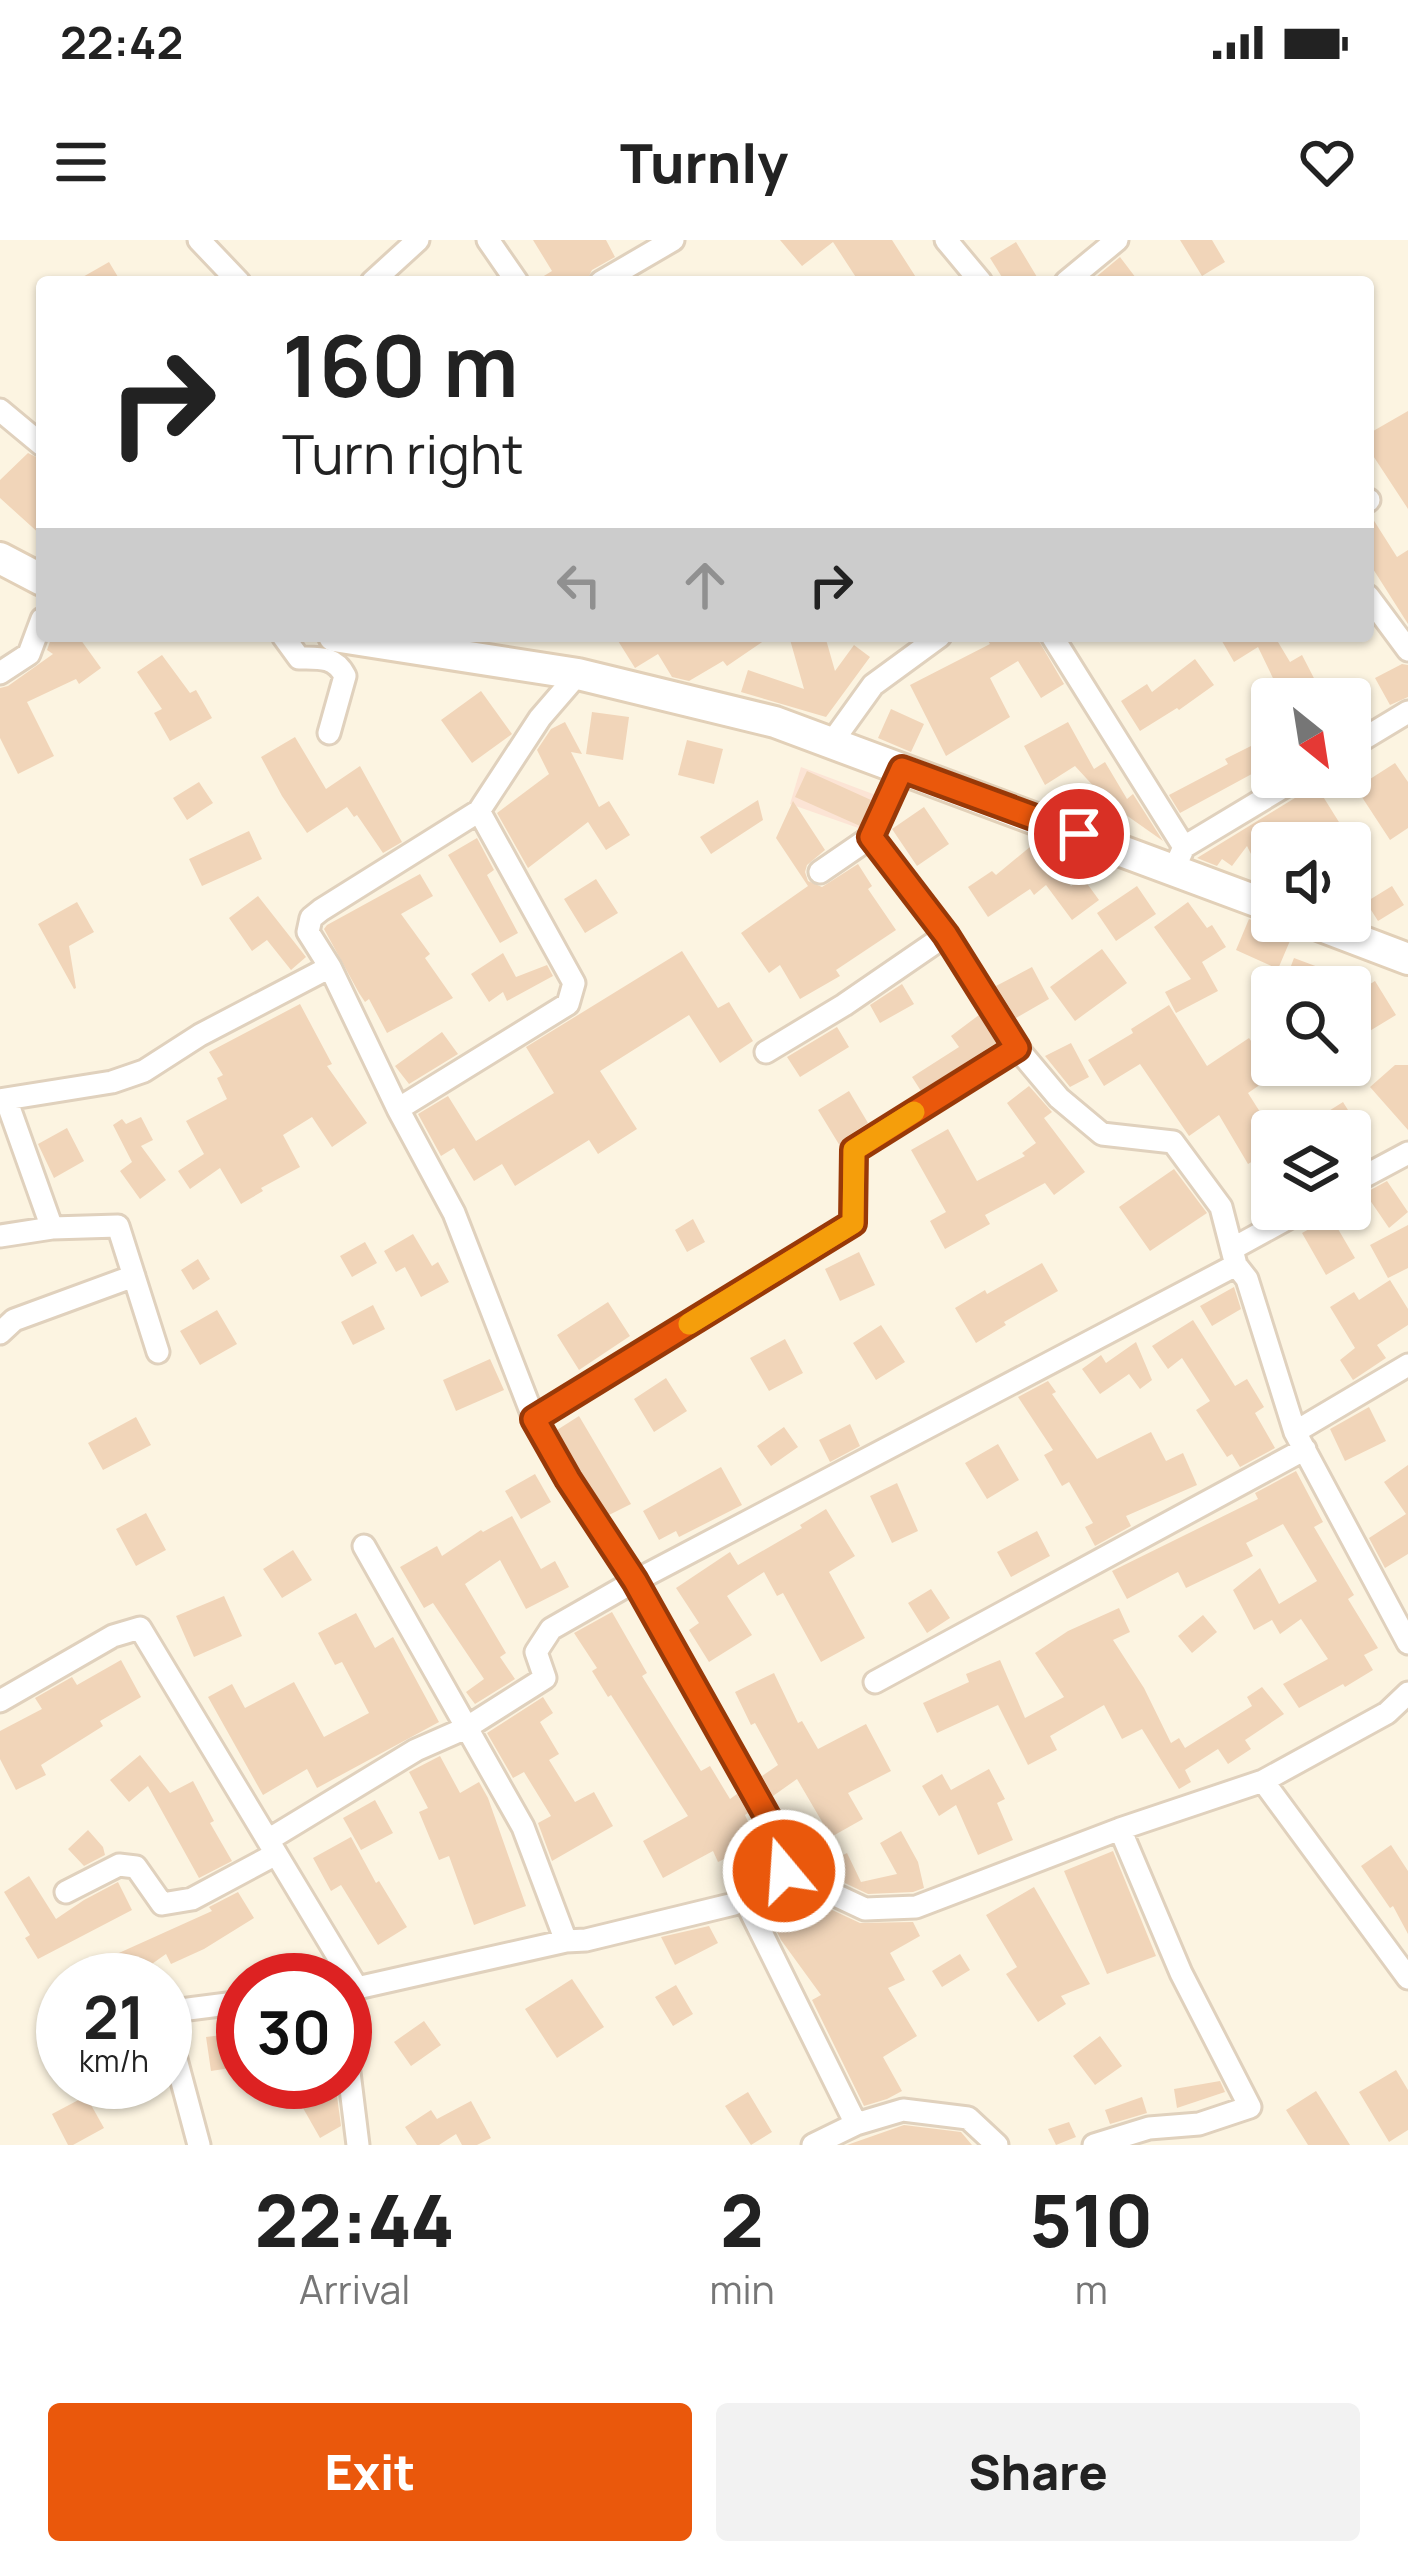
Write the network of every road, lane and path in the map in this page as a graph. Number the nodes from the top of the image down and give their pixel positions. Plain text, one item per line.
1 (199, 240) edge
2 (418, 240) edge
3 (488, 240) edge
4 (673, 240) edge
5 (946, 240) edge
6 (1118, 240) edge
7 (233, 276) edge
8 (377, 276) edge
9 (513, 276) edge
10 (611, 276) edge
11 (977, 276) edge
12 (1073, 276) edge
13 (0, 410) edge
14 (36, 440) edge
15 (0, 557) edge
16 (36, 577) edge
17 (1374, 604) edge
18 (36, 635) edge
19 (288, 642) edge
20 (381, 642) edge
21 (932, 642) edge
22 (1055, 642) edge
23 (1408, 650) edge
24 (0, 673) edge
25 (578, 674) junction
26 (1408, 712) edge
27 (329, 733) dead end
28 (1371, 734) edge
29 (832, 742) junction
30 (902, 769) junction
31 (1269, 798) edge
32 (478, 811) junction
33 (871, 837) junction
34 (1179, 858) junction
35 (820, 872) dead end
36 (1251, 896) edge
37 (946, 935) junction
38 (1363, 942) edge
39 (1408, 959) edge
40 (330, 967) junction
41 (1017, 1048) junction
42 (766, 1052) dead end
43 (3, 1099) edge
44 (398, 1109) junction
45 (1408, 1153) edge
46 (1371, 1173) edge
47 (52, 1228) junction
48 (1274, 1230) edge
49 (0, 1236) edge
50 (1234, 1257) junction
51 (134, 1276) junction
52 (0, 1333) edge
53 (158, 1352) dead end
54 (1408, 1365) edge
55 (534, 1419) junction
56 (1300, 1441) junction
57 (364, 1546) dead end
58 (635, 1581) junction
59 (1408, 1643) edge
60 (875, 1682) dead end
61 (1408, 1693) edge
62 (0, 1701) edge
63 (466, 1728) junction
64 (1263, 1781) junction
65 (1120, 1829) junction
66 (272, 1847) junction
67 (784, 1871) junction
68 (66, 1892) dead end
69 (742, 1894) junction
70 (566, 1941) junction
71 (331, 1953) edge
72 (1408, 1978) edge
73 (372, 1983) edge
74 (190, 2109) edge
75 (354, 2109) edge
76 (856, 2124) junction
77 (1199, 2124) junction
78 (199, 2145) edge
79 (358, 2145) edge
80 (813, 2145) edge
81 (997, 2145) edge
82 (1094, 2145) edge
83 (1209, 2145) edge

1 - 7 street
2 - 8 street
3 - 9 street
4 - 10 street
5 - 11 street
6 - 12 street
13 - 14 street
15 - 16 main road
17 - 23 street
18 - 24 street
19 - 27 street
20 - 25 main road
21 - 29 street
22 - 34 street
25 - 29 main road
25 - 32 street
26 - 28 street
29 - 30 main road
30 - 33 street
30 - 34 main road
31 - 34 street
32 - 40 street
32 - 44 street
33 - 35 street
33 - 37 street
34 - 36 main road
37 - 41 street
37 - 42 street
38 - 39 main road
40 - 43 street
40 - 44 street
41 - 50 street
41 - 55 street
43 - 47 street
44 - 55 street
45 - 46 street
47 - 49 street
47 - 51 street
48 - 50 street
50 - 56 street
50 - 58 street
51 - 52 street
51 - 53 street
54 - 56 street
55 - 58 street
56 - 59 street
56 - 60 street
57 - 63 street
58 - 63 street
58 - 67 street
61 - 64 street
62 - 66 street
63 - 66 street
63 - 70 street
64 - 65 street
64 - 72 street
65 - 67 street
65 - 77 street
66 - 68 street
66 - 71 street
67 - 69 street
69 - 70 street
69 - 76 street
70 - 73 street
74 - 78 street
75 - 79 street
76 - 80 street
76 - 81 street
77 - 82 street
77 - 83 street

